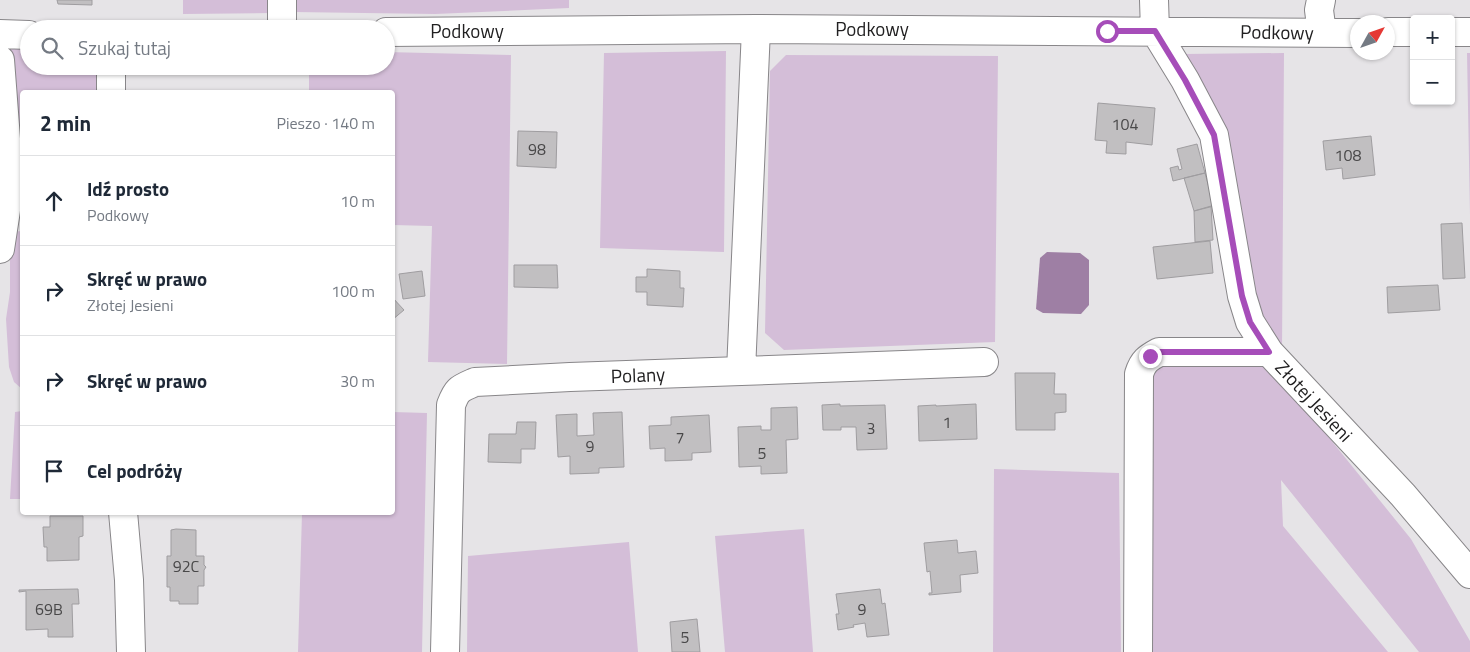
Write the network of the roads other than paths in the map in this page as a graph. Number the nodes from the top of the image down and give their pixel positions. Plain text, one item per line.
1 (282, 0) edge
2 (1154, 0) edge
3 (1321, 0) edge
4 (282, 20) edge
5 (756, 29) junction
6 (1155, 31) junction
7 (395, 32) edge
8 (1395, 32) edge
9 (1410, 32) edge
10 (1455, 32) edge
11 (1470, 32) edge
12 (1322, 33) junction
13 (1350, 33) edge
14 (0, 34) edge
15 (20, 34) edge
16 (0, 60) edge
17 (111, 75) edge
18 (112, 90) edge
19 (0, 249) edge
20 (1269, 352) junction
21 (984, 362) dead end
22 (741, 371) junction
23 (123, 515) edge
24 (1470, 574) edge
25 (131, 652) edge
26 (445, 652) edge
27 (1138, 652) edge

1 - 4 street
2 - 6 street, Złotej Jesieni
3 - 12 street
5 - 6 street, Podkowy
5 - 7 street, Podkowy
5 - 22 street
6 - 12 street, Podkowy
6 - 20 street, Złotej Jesieni
8 - 9 street
10 - 11 street
12 - 13 street, Podkowy
14 - 15 street
16 - 19 street
17 - 18 street
20 - 24 street, Złotej Jesieni
20 - 27 street
21 - 22 street, Polany
22 - 26 street, Polany
23 - 25 street

